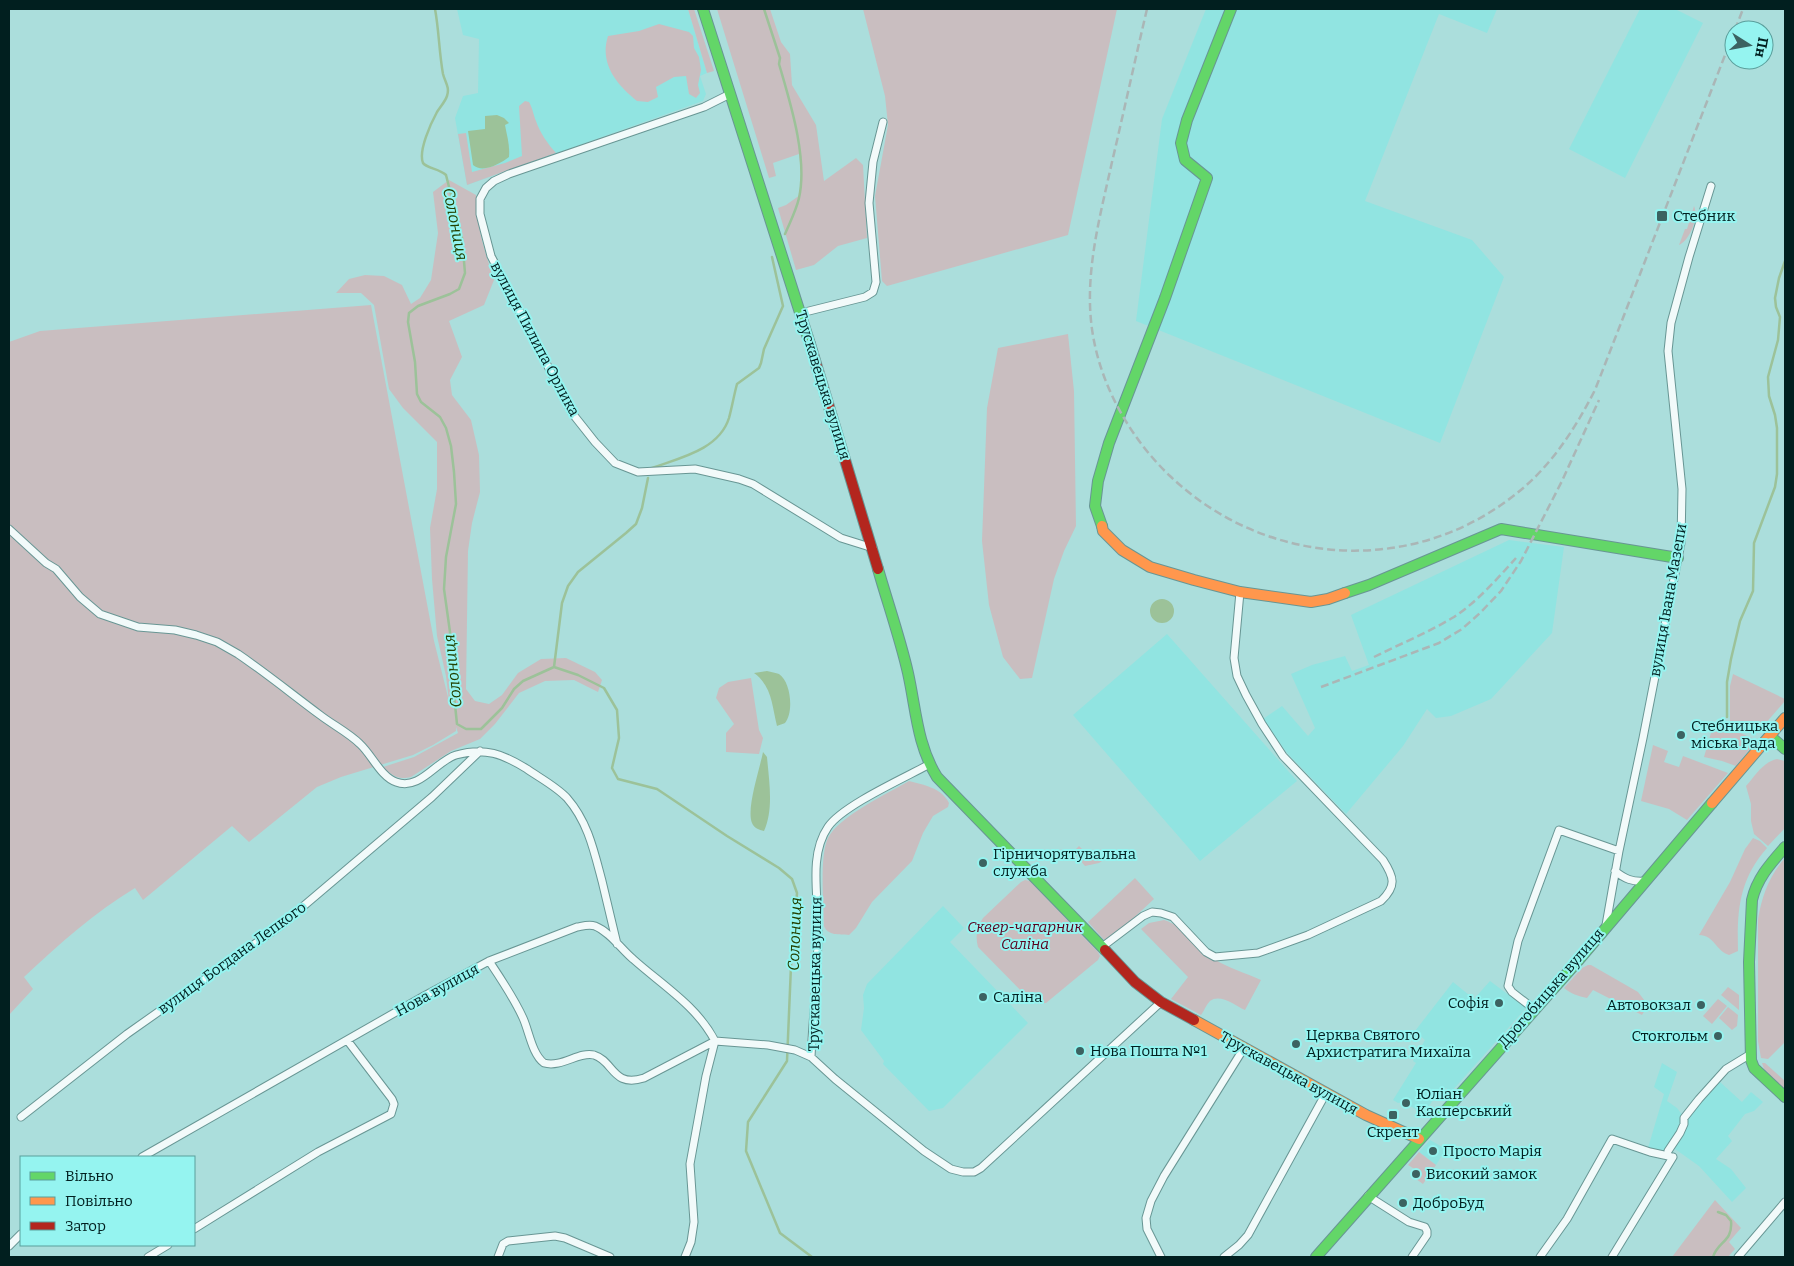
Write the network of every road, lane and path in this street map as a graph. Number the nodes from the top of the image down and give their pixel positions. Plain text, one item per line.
1 (703, 9) edge
2 (1231, 9) edge
3 (730, 94) junction
4 (883, 122) dead end
5 (1712, 186) dead end
6 (801, 312) junction
7 (9, 529) edge
8 (872, 548) junction
9 (1678, 558) junction
10 (1240, 592) junction
11 (1785, 718) edge
12 (1770, 736) junction
13 (1785, 749) edge
14 (480, 751) junction
15 (928, 764) junction
16 (1785, 847) edge
17 (1619, 851) junction
18 (1615, 871) junction
19 (1645, 881) junction
20 (1606, 925) junction
21 (617, 944) junction
22 (1102, 947) junction
23 (489, 961) junction
24 (1161, 1002) junction
25 (1534, 1009) junction
26 (347, 1040) junction
27 (715, 1041) junction
28 (1244, 1048) junction
29 (1749, 1055) junction
30 (811, 1057) junction
31 (1326, 1093) junction
32 (1785, 1097) edge
33 (21, 1117) dead end
34 (1419, 1139) junction
35 (144, 1156) edge
36 (1668, 1156) junction
37 (1368, 1196) junction
38 (1785, 1202) edge
39 (195, 1228) edge
40 (20, 1235) edge
41 (9, 1246) edge
42 (166, 1246) edge
43 (148, 1257) edge
44 (498, 1257) edge
45 (610, 1257) edge
46 (685, 1257) edge
47 (1161, 1257) edge
48 (1224, 1257) edge
49 (1316, 1257) edge
50 (1412, 1257) edge
51 (1540, 1257) edge
52 (1612, 1257) edge
53 (1738, 1257) edge

1 - 3 street, Трускавецька вулиця
2 - 10 street
3 - 6 street, Трускавецька вулиця
3 - 8 street, вулиця Пилипа Орлика
4 - 6 street
5 - 9 street, вулиця Івана Мазепи
6 - 8 street, Трускавецька вулиця
7 - 14 street
8 - 15 street, Трускавецька вулиця
9 - 10 street
9 - 17 street, вулиця Івана Мазепи
10 - 22 street
11 - 12 street, Дрогобицька вулиця
12 - 13 street
12 - 19 street, Дрогобицька вулиця
14 - 21 street
14 - 33 street, вулиця Богдана Лепкого
15 - 22 street, Трускавецька вулиця
15 - 30 street, Трускавецька вулиця
16 - 29 street
17 - 18 street, вулиця Івана Мазепи
17 - 25 street
18 - 19 street
18 - 20 street, вулиця Івана Мазепи
19 - 20 street, Дрогобицька вулиця
20 - 25 street, Дрогобицька вулиця
21 - 23 street, Нова вулиця
21 - 27 street, Нова вулиця
22 - 24 street, Трускавецька вулиця
23 - 26 street, Нова вулиця
23 - 27 street
24 - 28 street, Трускавецька вулиця
24 - 30 street, Трускавецька вулиця
25 - 34 street, Дрогобицька вулиця
26 - 35 street, Нова вулиця
26 - 39 street
27 - 30 street
27 - 46 street
28 - 31 street, Трускавецька вулиця
28 - 47 street
29 - 32 street
29 - 36 street
31 - 34 street, Трускавецька вулиця
31 - 48 street
34 - 37 street, Дрогобицька вулиця
36 - 51 street
36 - 52 street
37 - 49 street, Дрогобицька вулиця
37 - 50 street
38 - 53 street
40 - 41 street
42 - 43 street
44 - 45 street

